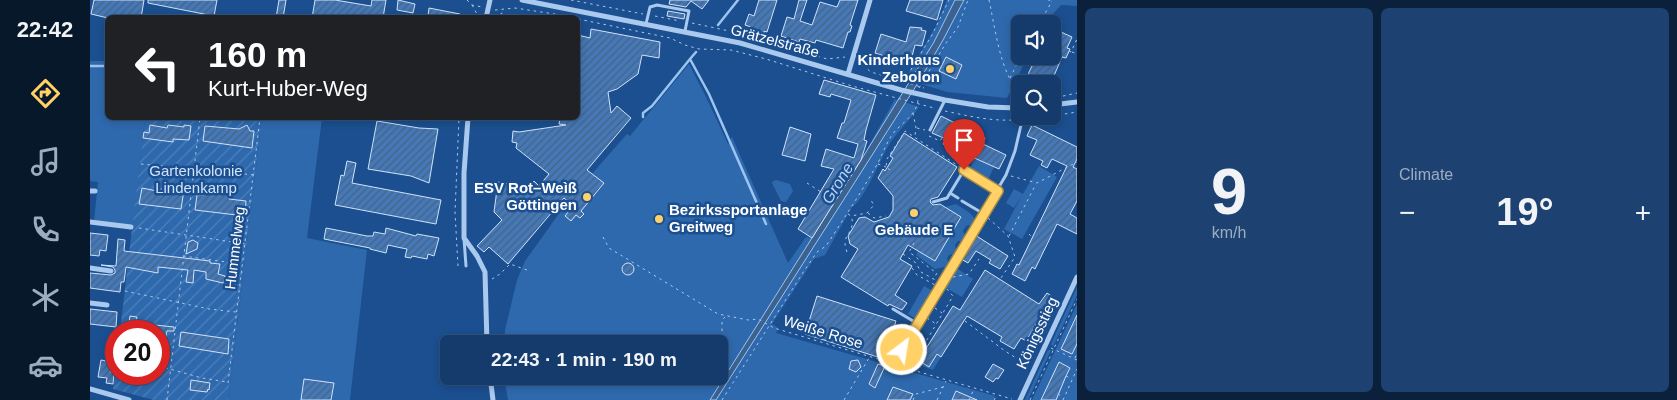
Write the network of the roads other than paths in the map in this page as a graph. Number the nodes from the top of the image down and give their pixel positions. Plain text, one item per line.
1 (490, 0) edge
2 (522, 0) edge
3 (870, 0) edge
4 (487, 15) edge
5 (646, 24) junction
6 (685, 31) junction
7 (848, 74) junction
8 (945, 100) junction
9 (1077, 102) edge
10 (1061, 104) edge
11 (1011, 108) edge
12 (468, 120) edge
13 (1021, 125) edge
14 (930, 130) road end
15 (998, 191) junction
16 (950, 193) junction
17 (958, 198) dead end
18 (962, 201) dead end
19 (933, 202) dead end
20 (984, 214) junction
21 (90, 222) edge
22 (132, 227) road end
23 (464, 238) junction
24 (466, 266) dead end
25 (90, 268) edge
26 (111, 271) dead end
27 (1077, 277) edge
28 (90, 303) edge
29 (107, 305) dead end
30 (893, 308) dead end
31 (918, 324) junction
32 (487, 335) edge
33 (894, 364) road end
34 (491, 385) edge
35 (90, 389) edge
36 (129, 400) edge
37 (493, 400) edge
38 (1020, 400) edge

1 - 4 street
2 - 5 street, Grätzelstraße
3 - 7 street
5 - 6 street, Grätzelstraße
5 - 6 lane
6 - 7 street, Grätzelstraße
7 - 8 street, Grätzelstraße
8 - 11 street, Grätzelstraße
8 - 14 lane
9 - 10 street
12 - 23 street
13 - 15 lane
15 - 16 lane
15 - 20 lane
16 - 17 lane
16 - 19 lane
18 - 20 lane
20 - 31 lane
21 - 22 street
23 - 24 lane
23 - 32 street
25 - 26 street
27 - 38 street, Königsstieg
28 - 29 street
30 - 31 lane
31 - 33 lane
34 - 37 street
35 - 36 street

